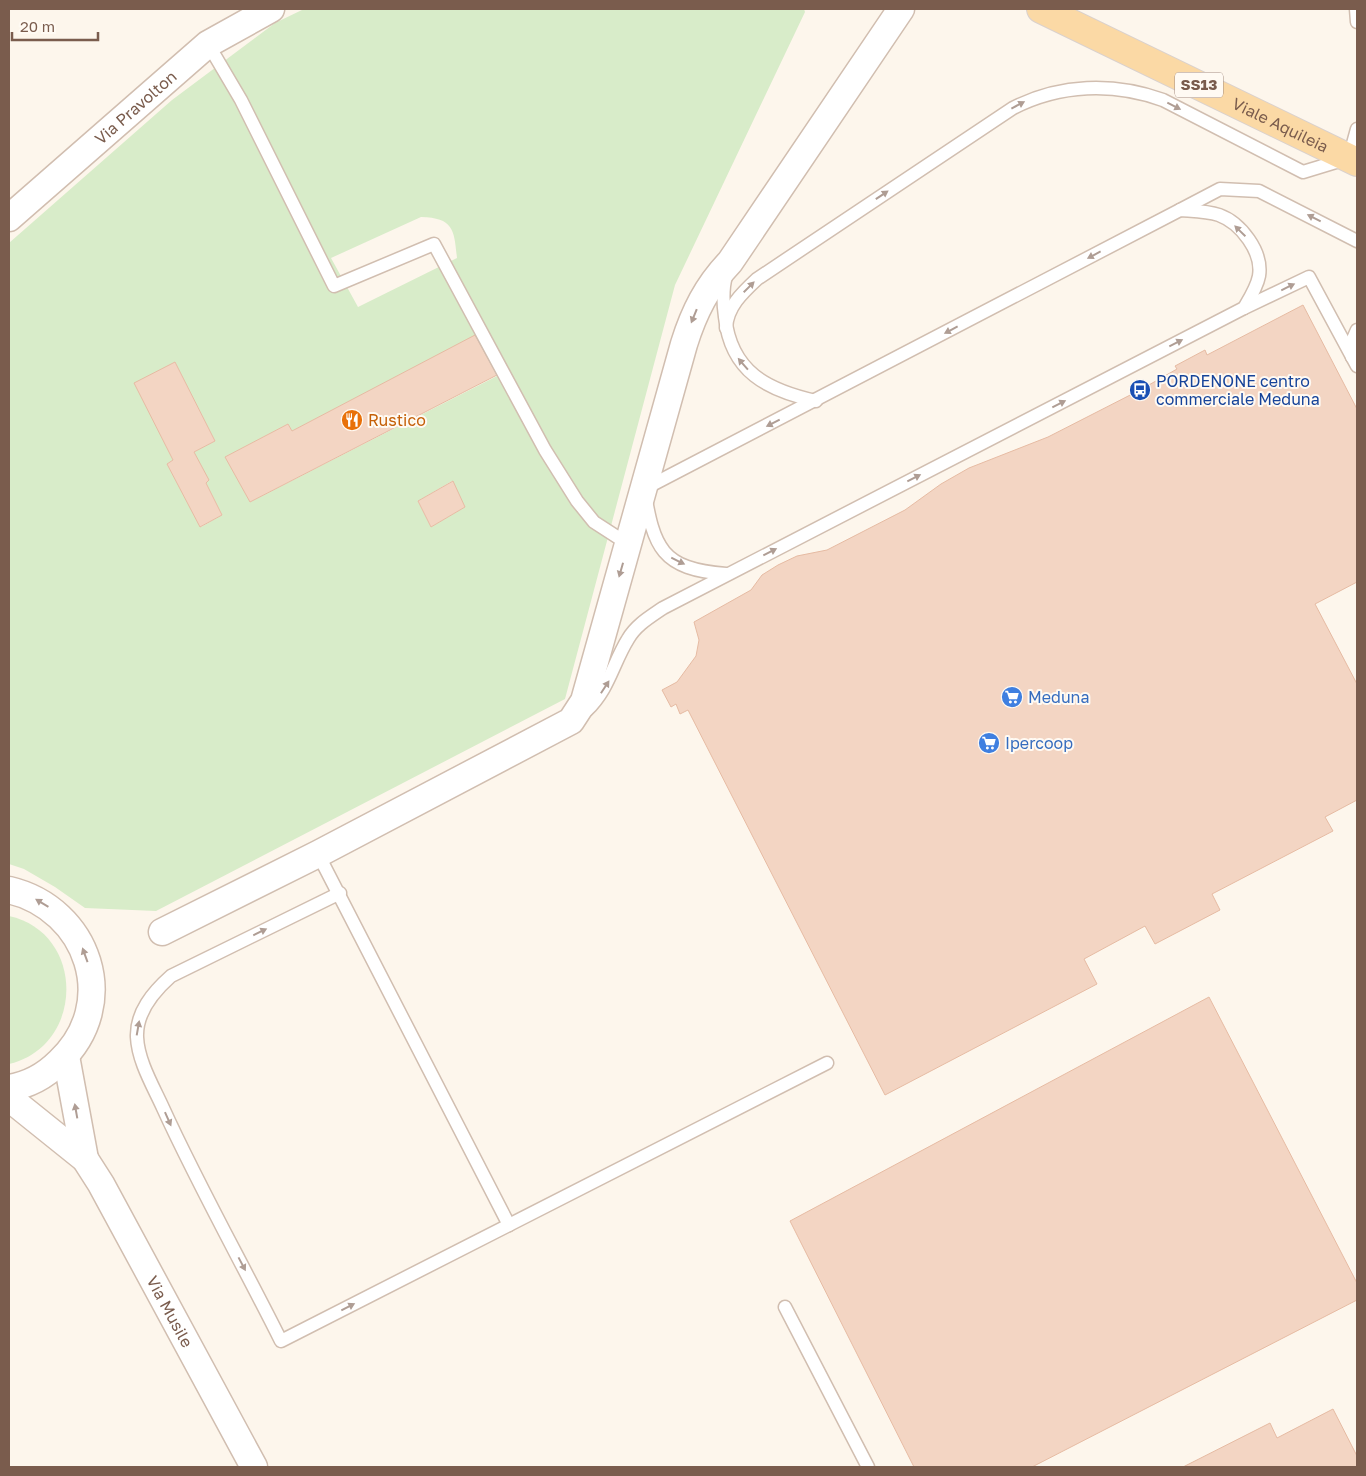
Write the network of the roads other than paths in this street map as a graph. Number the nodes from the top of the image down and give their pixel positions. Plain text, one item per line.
1 (271, 9) edge
2 (901, 9) edge
3 (1041, 9) edge
4 (1356, 9) edge
5 (1357, 22) edge
6 (208, 44) junction
7 (1357, 129) edge
8 (1353, 160) edge
9 (1180, 210) junction
10 (9, 218) edge
11 (1357, 240) edge
12 (730, 262) junction
13 (1244, 308) junction
14 (726, 328) junction
15 (1357, 330) edge
16 (1355, 361) edge
17 (816, 401) junction
18 (644, 490) junction
19 (628, 544) junction
20 (726, 574) junction
21 (571, 721) junction
22 (318, 854) junction
23 (9, 890) edge
24 (340, 893) junction
25 (162, 932) dead end
26 (66, 1056) junction
27 (827, 1063) dead end
28 (9, 1088) edge
29 (9, 1098) edge
30 (85, 1159) junction
31 (509, 1225) junction
32 (785, 1307) dead end
33 (254, 1467) edge
34 (868, 1467) edge

1 - 6 street, Via Pravolton
2 - 12 street
3 - 8 main road, Viale Aquileia / SS13
4 - 5 lane
6 - 10 street, Via Pravolton
6 - 19 lane
7 - 8 lane
14 -> 8 lane
11 -> 9 lane
13 -> 9 lane
9 -> 17 lane
12 - 14 lane
12 -> 18 street
13 -> 16 lane
20 -> 13 lane
17 -> 14 lane
15 - 16 lane
17 -> 18 lane
18 - 19 street
18 -> 20 lane
19 -> 21 street
21 -> 20 lane
21 - 22 street
22 - 24 lane
22 - 25 street
26 -> 23 street
24 - 31 lane
24 - 31 lane
26 - 28 street
30 -> 26 street
27 - 31 lane
29 - 30 street
30 - 33 street, Via Musile
32 - 34 lane

